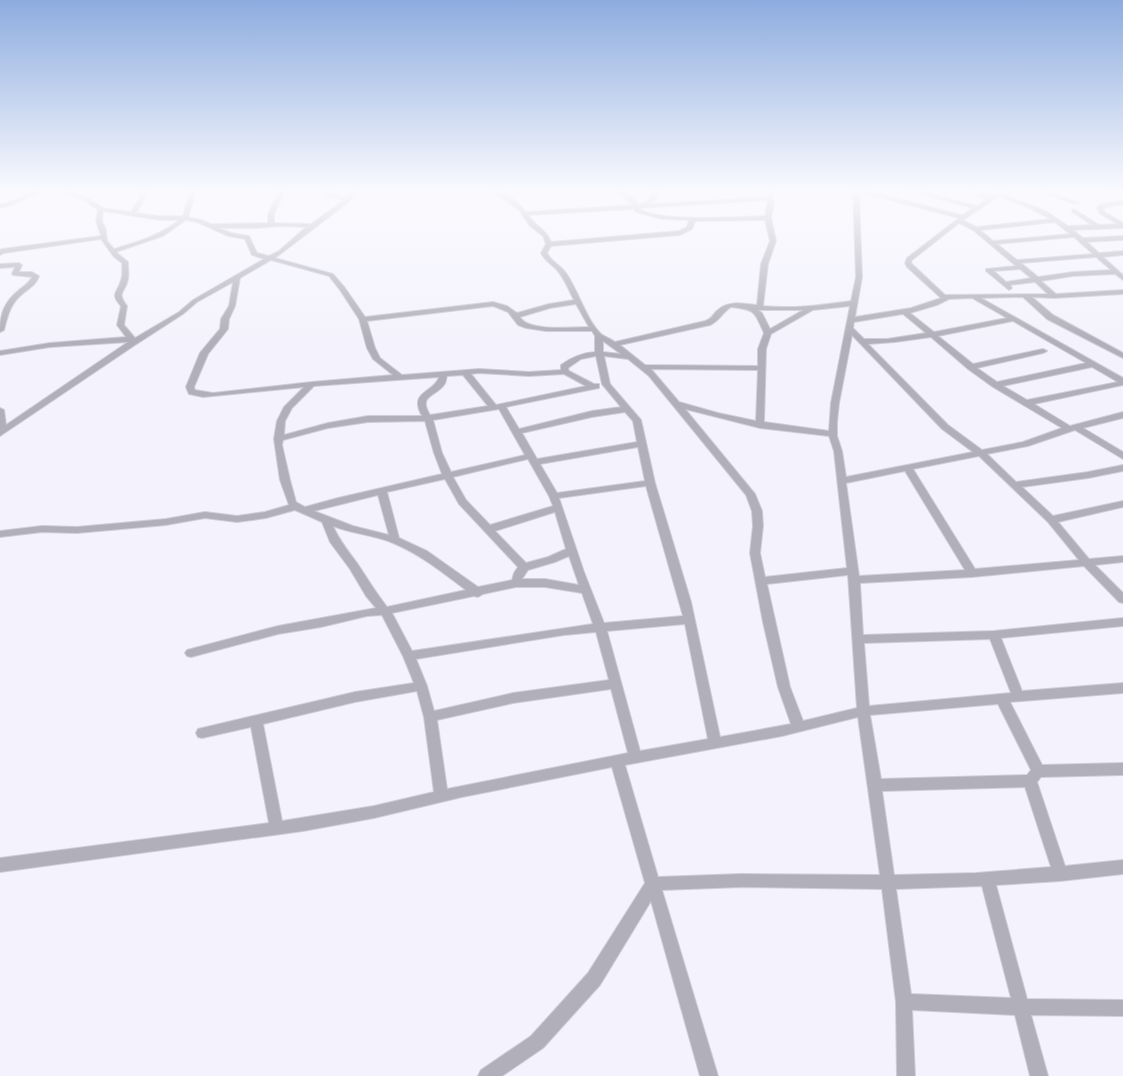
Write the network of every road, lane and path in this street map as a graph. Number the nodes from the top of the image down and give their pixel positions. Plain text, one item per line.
1 (88, 239) edge
2 (105, 239) edge
3 (150, 239) edge
4 (248, 239) edge
5 (296, 239) edge
6 (547, 239) edge
7 (605, 239) edge
8 (773, 239) edge
9 (857, 239) edge
10 (935, 239) edge
11 (987, 239) edge
12 (1036, 239) edge
13 (1098, 239) edge
14 (1082, 240) joint
15 (548, 244) junction
16 (992, 244) junction
17 (113, 251) junction
18 (0, 253) edge
19 (1123, 253) edge
20 (1098, 254) junction
21 (268, 258) junction
22 (1019, 264) junction
23 (0, 266) edge
24 (1116, 272) junction
25 (237, 278) junction
26 (1123, 278) edge
27 (1037, 280) junction
28 (1004, 284) junction
29 (1123, 292) edge
30 (1022, 295) junction
31 (973, 296) junction
32 (1054, 296) junction
33 (945, 297) junction
34 (578, 302) junction
35 (854, 303) junction
36 (812, 308) junction
37 (759, 310) junction
38 (904, 311) junction
39 (2, 314) edge
40 (516, 316) junction
41 (363, 319) junction
42 (1014, 320) junction
43 (850, 324) junction
44 (0, 330) edge
45 (597, 333) junction
46 (768, 333) junction
47 (931, 335) junction
48 (132, 341) junction
49 (861, 341) junction
50 (614, 344) junction
51 (1043, 351) dead end
52 (0, 353) edge
53 (599, 353) junction
54 (1123, 356) edge
55 (631, 357) junction
56 (1094, 364) junction
57 (644, 367) junction
58 (971, 367) junction
59 (761, 368) junction
60 (466, 372) junction
61 (565, 372) junction
62 (444, 374) junction
63 (401, 378) junction
64 (1123, 382) edge
65 (312, 384) junction
66 (606, 384) junction
67 (996, 384) junction
68 (594, 387) junction
69 (1027, 403) junction
70 (678, 404) junction
71 (498, 407) junction
72 (627, 409) junction
73 (0, 410) edge
74 (1122, 416) edge
75 (428, 418) junction
76 (760, 425) junction
77 (1073, 428) junction
78 (2, 432) edge
79 (516, 432) junction
80 (833, 434) junction
81 (278, 438) junction
82 (642, 444) junction
83 (981, 453) junction
84 (1123, 456) edge
85 (533, 459) junction
86 (1123, 468) edge
87 (908, 469) junction
88 (448, 476) junction
89 (842, 481) junction
90 (650, 483) junction
91 (1013, 485) junction
92 (382, 491) junction
93 (554, 496) junction
94 (1123, 504) edge
95 (558, 508) junction
96 (300, 509) junction
97 (326, 520) junction
98 (1051, 520) junction
99 (489, 528) junction
100 (0, 534) edge
101 (395, 540) junction
102 (572, 551) junction
103 (1123, 559) edge
104 (1088, 564) junction
105 (524, 567) junction
106 (972, 573) junction
107 (854, 575) junction
108 (761, 581) junction
109 (516, 583) junction
110 (586, 590) junction
111 (478, 593) junction
112 (1123, 599) edge
113 (385, 611) junction
114 (690, 620) junction
115 (1123, 622) edge
116 (600, 627) junction
117 (994, 635) junction
118 (859, 639) junction
119 (191, 653) dead end
120 (409, 656) junction
121 (615, 684) junction
122 (421, 686) junction
123 (1123, 688) edge
124 (1018, 696) junction
125 (1002, 699) junction
126 (863, 711) junction
127 (430, 717) junction
128 (256, 720) junction
129 (799, 726) junction
130 (202, 733) dead end
131 (715, 743) junction
132 (635, 757) junction
133 (617, 761) junction
134 (1123, 769) edge
135 (1038, 771) junction
136 (1030, 781) junction
137 (875, 785) junction
138 (441, 796) junction
139 (277, 829) junction
140 (0, 865) edge
141 (1123, 868) edge
142 (1060, 874) junction
143 (987, 879) junction
144 (888, 882) junction
145 (653, 884) junction
146 (904, 1002) junction
147 (1020, 1007) junction
148 (1123, 1008) edge
149 (487, 1076) edge
150 (709, 1076) edge
151 (906, 1076) edge
152 (1039, 1076) edge

1 - 18 street
2 - 17 street
3 - 17 street
4 - 21 street
5 - 21 street
6 - 15 street
7 - 15 street
8 - 37 street
9 - 35 street
10 - 33 street
11 - 16 street
12 - 16 street
13 - 14 street
14 - 20 street
15 - 34 street
16 - 22 street
17 - 48 street
19 - 20 street
20 - 22 street
20 - 24 street
21 - 25 street
21 - 41 street
22 - 27 street
22 - 28 street
23 - 39 street
24 - 26 street
24 - 27 street
25 - 48 street
25 - 65 street
27 - 28 street
27 - 32 street
28 - 30 street
29 - 32 street
30 - 31 street
30 - 32 street
30 - 54 street
31 - 33 street
31 - 42 street
33 - 38 street
34 - 40 street
34 - 45 street
35 - 36 street
35 - 43 street
36 - 37 street
36 - 46 street
37 - 46 street
37 - 50 street
38 - 43 street
38 - 47 street
39 - 44 street
40 - 41 street
40 - 45 street
41 - 63 street
42 - 47 street
42 - 56 street
43 - 49 street
43 - 80 street
45 - 50 street
45 - 53 street
46 - 59 street
47 - 49 street
47 - 58 street
48 - 52 street
48 - 78 street
49 - 83 street
50 - 55 street
51 - 58 street
53 - 55 street
53 - 61 street
53 - 66 street
55 - 57 street
56 - 64 street
56 - 67 street
57 - 59 street
57 - 70 street
58 - 67 street
59 - 76 street
60 - 61 street
60 - 62 street
60 - 71 street
61 - 68 street
62 - 63 street
62 - 75 street
63 - 65 street
64 - 69 street
65 - 81 street
66 - 68 street
66 - 72 street
67 - 69 street
68 - 71 street
69 - 77 street
70 - 76 street
70 - 108 street
71 - 75 street
71 - 79 street
72 - 79 street
72 - 82 street
73 - 78 street
74 - 77 street
75 - 81 street
75 - 88 street
76 - 80 street
77 - 83 street
77 - 84 street
79 - 85 street
80 - 89 street
81 - 96 street
82 - 85 street
82 - 90 street
83 - 87 street
83 - 91 street
85 - 88 street
85 - 93 street
86 - 91 street
87 - 89 street
87 - 106 street
88 - 92 street
88 - 99 street
89 - 107 street
90 - 93 street
90 - 114 street
91 - 98 street
92 - 96 street
92 - 101 street
93 - 95 street
94 - 98 street
95 - 99 street
95 - 102 street
96 - 97 street
96 - 100 street
97 - 101 street
97 - 113 street
98 - 104 street
99 - 105 street
101 - 111 street
102 - 105 street
102 - 110 street
103 - 104 street
104 - 106 street
104 - 112 street
105 - 109 street
106 - 107 street
107 - 108 street
107 - 118 street
108 - 129 street
109 - 110 street
109 - 111 street
110 - 116 street
111 - 113 street
113 - 119 street
113 - 120 street
114 - 116 street
114 - 131 street
115 - 117 street
116 - 120 street
116 - 121 street
117 - 118 street
117 - 124 street
118 - 126 street
120 - 122 street
121 - 127 street
121 - 132 street
122 - 127 street
122 - 128 street
123 - 124 street
124 - 125 street
125 - 126 street
125 - 135 street
126 - 129 street
126 - 137 street
127 - 138 street
128 - 130 street
128 - 139 street
129 - 131 street
131 - 132 street
132 - 133 street
133 - 138 street
133 - 145 street
134 - 135 street
135 - 136 street
136 - 137 street
136 - 142 street
137 - 144 street
138 - 139 street
139 - 140 street
141 - 142 street
142 - 143 street
143 - 144 street
143 - 147 street
144 - 145 street
144 - 146 street
145 - 149 street
145 - 150 street
146 - 147 street
146 - 151 street
147 - 148 street
147 - 152 street

